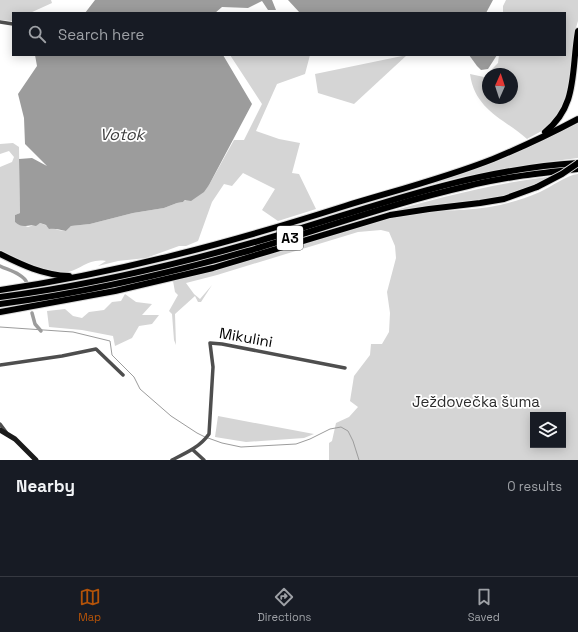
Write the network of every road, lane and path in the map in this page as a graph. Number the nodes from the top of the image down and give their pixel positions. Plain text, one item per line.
1 (0, 22) edge
2 (12, 24) edge
3 (578, 31) edge
4 (578, 119) edge
5 (518, 148) junction
6 (578, 163) edge
7 (578, 169) edge
8 (0, 254) edge
9 (92, 274) junction
10 (0, 290) edge
11 (0, 297) edge
12 (0, 304) edge
13 (0, 313) edge
14 (0, 364) edge
15 (345, 368) dead end
16 (123, 376) dead end
17 (0, 424) edge
18 (0, 430) edge
19 (6, 433) junction
20 (193, 450) junction
21 (36, 460) edge
22 (172, 460) edge
23 (204, 460) edge

1 - 2 street
3 - 5 highway
4 - 5 highway
5 - 9 highway
6 - 11 highway, A3
6 - 13 highway, bridge
7 - 12 highway, A3
8 - 9 highway
9 - 10 highway
14 - 16 street
15 - 20 street, Mikulini
17 - 19 street
18 - 19 main road
19 - 21 main road
20 - 22 street
20 - 23 street

